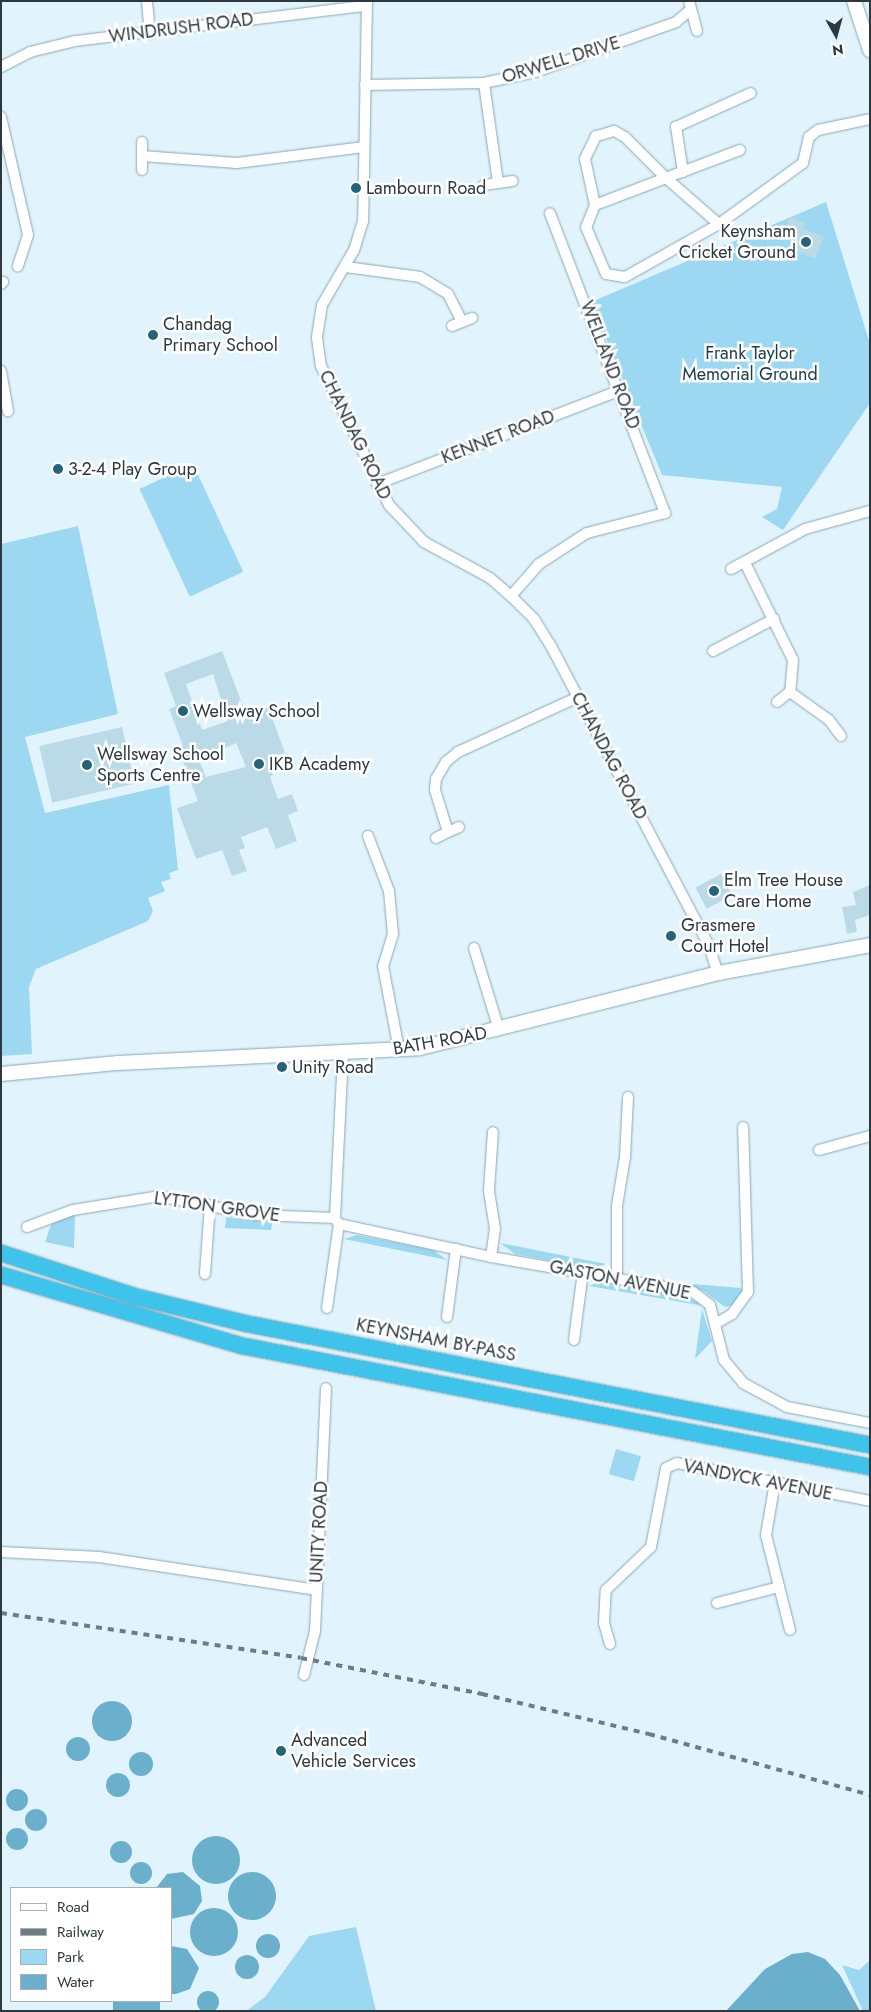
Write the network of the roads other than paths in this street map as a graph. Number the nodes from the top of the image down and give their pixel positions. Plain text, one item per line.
1 (148, 1) edge
2 (854, 1) edge
3 (366, 4) edge
4 (689, 6) edge
5 (697, 31) dead end
6 (150, 34) junction
7 (870, 50) edge
8 (1, 67) edge
9 (484, 83) junction
10 (365, 85) junction
11 (750, 93) dead end
12 (1, 117) edge
13 (870, 120) edge
14 (142, 142) dead end
15 (364, 148) junction
16 (740, 150) dead end
17 (142, 156) junction
18 (142, 170) dead end
19 (683, 172) junction
20 (666, 178) junction
21 (512, 180) dead end
22 (498, 183) junction
23 (484, 185) dead end
24 (596, 205) junction
25 (550, 213) dead end
26 (719, 224) junction
27 (18, 266) dead end
28 (346, 267) junction
29 (452, 326) dead end
30 (1, 371) edge
31 (620, 390) junction
32 (8, 411) dead end
33 (377, 484) junction
34 (870, 511) edge
35 (745, 563) junction
36 (731, 569) dead end
37 (511, 596) junction
38 (774, 620) junction
39 (713, 651) dead end
40 (790, 692) junction
41 (578, 697) junction
42 (777, 702) dead end
43 (841, 736) dead end
44 (459, 826) dead end
45 (448, 832) junction
46 (368, 836) dead end
47 (436, 838) dead end
48 (870, 945) edge
49 (474, 948) dead end
50 (718, 973) junction
51 (499, 1030) junction
52 (399, 1050) junction
53 (343, 1053) junction
54 (1, 1074) edge
55 (628, 1097) dead end
56 (743, 1127) dead end
57 (493, 1132) dead end
58 (870, 1136) edge
59 (819, 1150) dead end
60 (210, 1205) junction
61 (42, 1221) junction
62 (337, 1221) junction
63 (27, 1227) dead end
64 (45, 1233) dead end
65 (456, 1249) junction
66 (1, 1253) edge
67 (491, 1256) junction
68 (583, 1272) junction
69 (205, 1274) dead end
70 (1, 1275) edge
71 (617, 1278) junction
72 (327, 1308) dead end
73 (447, 1317) dead end
74 (715, 1324) junction
75 (574, 1340) dead end
76 (326, 1388) dead end
77 (870, 1423) edge
78 (870, 1445) edge
79 (870, 1467) edge
80 (775, 1482) junction
81 (870, 1501) edge
82 (1, 1552) edge
83 (779, 1587) junction
84 (316, 1590) junction
85 (717, 1603) dead end
86 (790, 1630) dead end
87 (610, 1644) dead end
88 (304, 1675) dead end

1 - 6 street
2 - 7 main road
3 - 6 street, WINDRUSH ROAD
3 - 10 street, CHANDAG ROAD
4 - 5 street
4 - 9 street, ORWELL DRIVE
6 - 8 street, WINDRUSH ROAD
9 - 10 street, ORWELL DRIVE
9 - 22 street
10 - 15 street, CHANDAG ROAD
11 - 19 street
12 - 27 street
13 - 26 street
14 - 17 street
15 - 17 street
15 - 28 street, CHANDAG ROAD
16 - 19 street
17 - 18 street
19 - 20 street
20 - 24 street
20 - 24 street
20 - 26 street
21 - 22 street
22 - 23 street
24 - 26 street
25 - 31 street, WELLAND ROAD
28 - 29 street
28 - 33 street, CHANDAG ROAD
30 - 32 street
31 - 33 street, KENNET ROAD
31 - 37 street, WELLAND ROAD
33 - 37 street, CHANDAG ROAD
34 - 35 street
35 - 36 street
35 - 38 street
37 - 41 street, CHANDAG ROAD
38 - 39 street
38 - 40 street
40 - 42 street
40 - 43 street
41 - 45 street
41 - 50 street, CHANDAG ROAD
44 - 45 street
45 - 47 street
46 - 52 street
48 - 50 main road, BATH ROAD
49 - 51 street
50 - 51 main road, BATH ROAD
51 - 52 main road, BATH ROAD
52 - 53 main road, BATH ROAD
53 - 54 main road, BATH ROAD
53 - 62 street
55 - 71 street
56 - 74 street
57 - 67 street
58 - 59 street
60 - 61 street, LYTTON GROVE
60 - 62 street, LYTTON GROVE
60 - 69 street
61 - 63 street, LYTTON GROVE
61 - 64 street
62 - 65 street, GASTON AVENUE
62 - 72 street
65 - 67 street, GASTON AVENUE
65 - 73 street
66 - 78 highway, KEYNSHAM BY-PASS
67 - 68 street, GASTON AVENUE
68 - 71 street, GASTON AVENUE
68 - 75 street
70 - 79 highway
71 - 74 street, GASTON AVENUE
74 - 77 street, GASTON AVENUE
76 - 84 street, UNITY ROAD
80 - 81 street, VANDYCK AVENUE
80 - 83 street
80 - 87 street, VANDYCK AVENUE
82 - 84 street
83 - 85 street
83 - 86 street
84 - 88 street, UNITY ROAD

